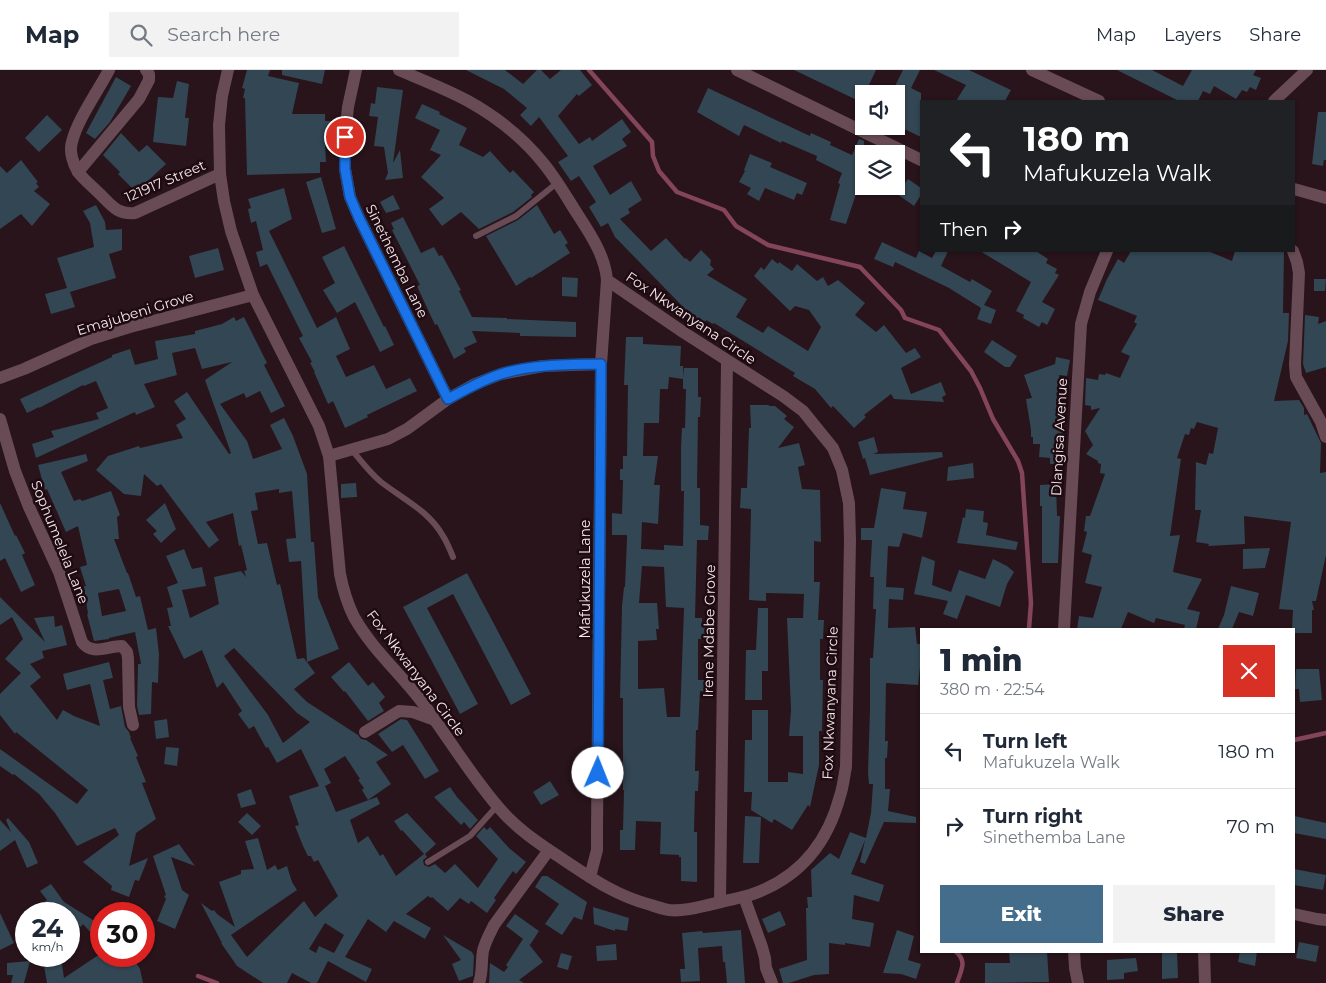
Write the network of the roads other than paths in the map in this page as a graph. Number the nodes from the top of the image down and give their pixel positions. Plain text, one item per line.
1 (109, 70) edge
2 (146, 70) edge
3 (228, 70) edge
4 (356, 70) edge
5 (399, 70) edge
6 (737, 70) edge
7 (1032, 70) edge
8 (1307, 70) edge
9 (1097, 100) edge
10 (1275, 100) edge
11 (920, 160) edge
12 (78, 172) junction
13 (220, 174) junction
14 (557, 183) junction
15 (1295, 189) edge
16 (1326, 198) edge
17 (476, 236) dead end
18 (1107, 252) edge
19 (1293, 252) edge
20 (607, 280) junction
21 (253, 295) junction
22 (727, 361) junction
23 (601, 364) junction
24 (0, 378) edge
25 (448, 399) junction
26 (0, 419) edge
27 (1326, 437) edge
28 (352, 450) junction
29 (329, 456) junction
30 (453, 557) dead end
31 (1064, 628) edge
32 (435, 720) junction
33 (133, 726) dead end
34 (365, 732) dead end
35 (497, 806) junction
36 (548, 850) junction
37 (428, 862) dead end
38 (590, 878) junction
39 (744, 897) junction
40 (720, 902) junction
41 (1295, 914) edge
42 (1326, 920) edge
43 (1074, 953) edge
44 (1204, 953) edge
45 (479, 983) edge
46 (772, 983) edge
47 (1078, 983) edge
48 (1205, 983) edge

1 - 12 street
2 - 12 street
3 - 13 street, Fox Nkwanyana Circle
4 - 25 street, Sinethemba Lane
5 - 14 street, Fox Nkwanyana Circle
6 - 11 street
7 - 9 street
8 - 10 street
12 - 13 street, 121917 Street
13 - 21 street, Fox Nkwanyana Circle
14 - 17 lane
14 - 20 street, Fox Nkwanyana Circle
15 - 16 street
18 - 31 street, Dlangisa Avenue
19 - 27 street
20 - 22 street, Fox Nkwanyana Circle
20 - 23 street, Mafukuzela Lane
21 - 24 street, Emajubeni Grove
21 - 29 street, Fox Nkwanyana Circle
22 - 39 street, Fox Nkwanyana Circle
22 - 40 street, Irene Mdabe Grove
23 - 25 street
23 - 38 street, Mafukuzela Lane
25 - 28 street
26 - 33 street, Sophumelela Lane
28 - 29 street
28 - 30 lane
29 - 32 street, Fox Nkwanyana Circle
32 - 34 street
32 - 35 street, Fox Nkwanyana Circle
35 - 36 street, Fox Nkwanyana Circle
35 - 37 lane
36 - 38 street, Fox Nkwanyana Circle
36 - 45 street
38 - 40 street, Fox Nkwanyana Circle
39 - 40 street, Fox Nkwanyana Circle
39 - 46 street
41 - 42 street
43 - 47 street
44 - 48 street

